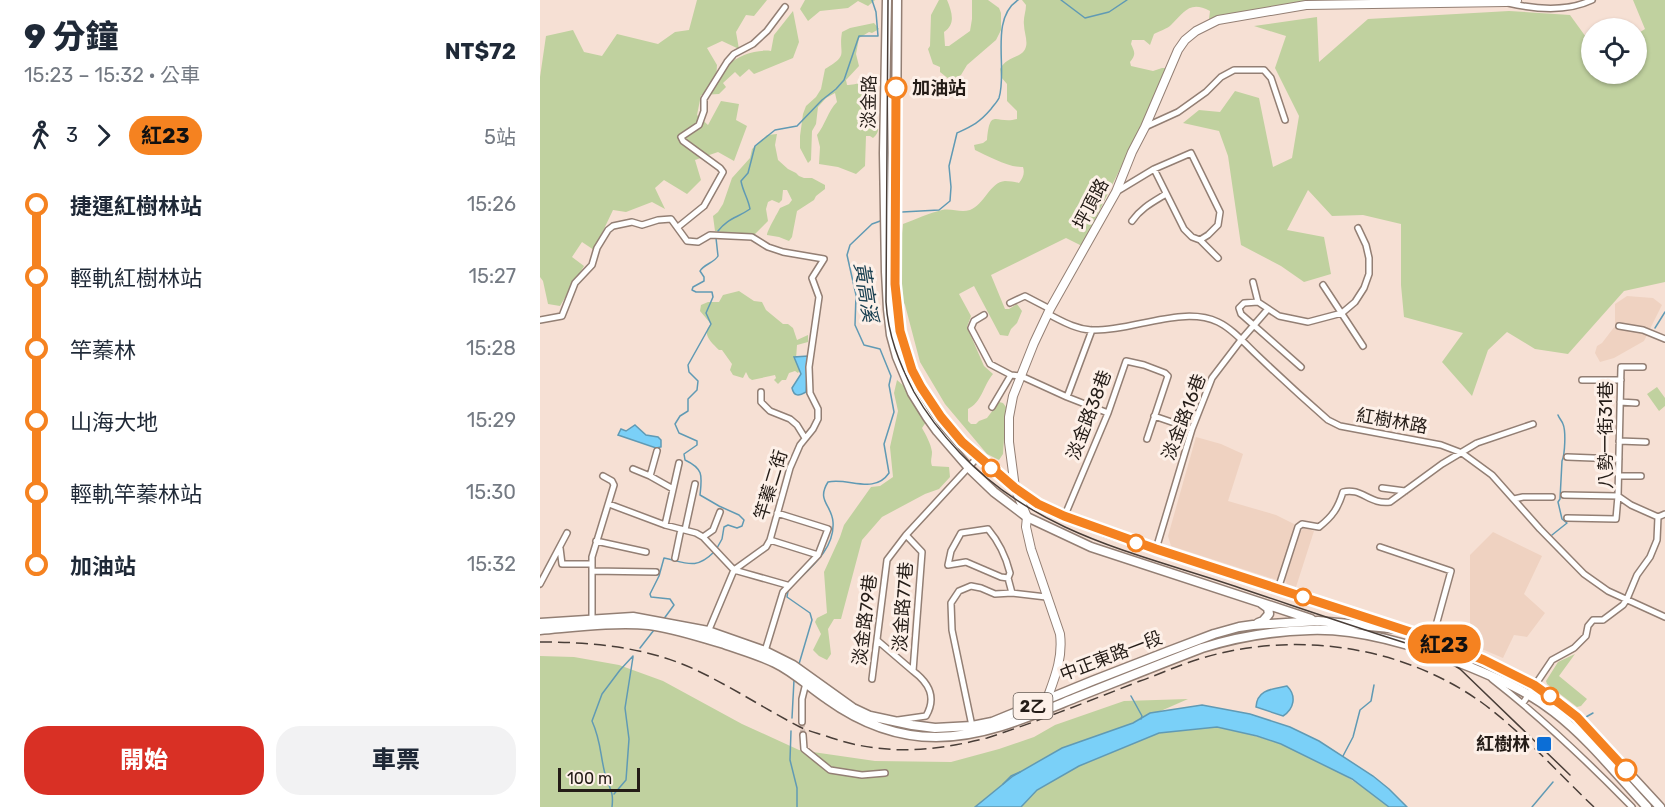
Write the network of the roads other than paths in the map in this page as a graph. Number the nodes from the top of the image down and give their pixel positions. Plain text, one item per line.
1 (887, 0) edge
2 (897, 0) edge
3 (1517, 0) edge
4 (1592, 0) edge
5 (1506, 2) junction
6 (785, 7) dead end
7 (1285, 120) dead end
8 (1145, 127) junction
9 (1154, 169) junction
10 (1116, 192) junction
11 (1166, 194) junction
12 (1132, 221) dead end
13 (678, 227) junction
14 (1358, 228) dead end
15 (1200, 240) junction
16 (1218, 258) dead end
17 (1253, 282) dead end
18 (1323, 285) dead end
19 (1258, 302) junction
20 (1010, 303) dead end
21 (1268, 309) junction
22 (1049, 312) junction
23 (1342, 313) junction
24 (984, 315) dead end
25 (540, 320) edge
26 (1254, 325) junction
27 (1618, 326) dead end
28 (1092, 330) junction
29 (1665, 339) edge
30 (1241, 340) junction
31 (1363, 346) dead end
32 (1301, 367) dead end
33 (1643, 367) dead end
34 (1011, 375) junction
35 (1021, 376) junction
36 (1582, 380) dead end
37 (1621, 380) junction
38 (761, 392) dead end
39 (1067, 397) junction
40 (1620, 402) junction
41 (1636, 403) dead end
42 (992, 407) dead end
43 (1108, 412) junction
44 (1154, 416) junction
45 (1533, 424) dead end
46 (1192, 429) junction
47 (805, 438) junction
48 (1147, 439) dead end
49 (1619, 441) junction
50 (1646, 442) dead end
51 (657, 451) dead end
52 (1462, 453) junction
53 (978, 457) junction
54 (1567, 457) dead end
55 (1619, 459) junction
56 (679, 464) dead end
57 (969, 468) junction
58 (633, 469) dead end
59 (603, 476) dead end
60 (650, 476) junction
61 (1618, 476) junction
62 (1641, 476) dead end
63 (695, 484) dead end
64 (1015, 488) junction
65 (1382, 488) dead end
66 (673, 489) junction
67 (1405, 490) junction
68 (1564, 495) dead end
69 (1618, 496) junction
70 (1552, 497) dead end
71 (1514, 499) junction
72 (609, 504) junction
73 (720, 512) dead end
74 (777, 513) junction
75 (1665, 514) edge
76 (1064, 516) junction
77 (1027, 517) junction
78 (1658, 517) junction
79 (1567, 518) dead end
80 (665, 525) junction
81 (683, 529) junction
82 (567, 533) dead end
83 (906, 535) junction
84 (703, 537) junction
85 (770, 540) junction
86 (596, 541) junction
87 (1380, 547) dead end
88 (560, 548) junction
89 (1156, 549) junction
90 (646, 552) dead end
91 (818, 555) junction
92 (675, 558) dead end
93 (592, 564) junction
94 (734, 570) junction
95 (592, 572) junction
96 (656, 572) dead end
97 (1008, 578) junction
98 (540, 584) edge
99 (787, 585) junction
100 (1278, 589) junction
101 (1012, 593) junction
102 (1046, 597) junction
103 (1627, 599) junction
104 (1258, 601) junction
105 (1665, 617) edge
106 (592, 620) junction
107 (1318, 621) junction
108 (650, 623) junction
109 (540, 624) edge
110 (1253, 625) junction
111 (1400, 629) junction
112 (540, 630) edge
113 (1354, 633) junction
114 (707, 635) junction
115 (1432, 639) junction
116 (878, 641) junction
117 (765, 651) junction
118 (791, 668) junction
119 (913, 670) junction
120 (1483, 673) junction
121 (872, 679) dead end
122 (810, 681) junction
123 (1534, 685) junction
124 (1529, 694) junction
125 (1523, 703) junction
126 (1049, 704) junction
127 (802, 722) tunnel mouth
128 (894, 722) junction
129 (972, 726) junction
130 (803, 735) tunnel mouth
131 (885, 773) dead end
132 (1632, 807) edge
133 (1647, 807) edge
134 (1660, 807) edge

1 - 57 main road, 淡金路
2 - 53 main road, 淡金路
3 - 5 street, 坪頂路
4 - 5 street
5 - 8 street, 坪頂路
6 - 13 street
7 - 8 street
8 - 10 street, 坪頂路
9 - 10 street
9 - 11 street
9 - 15 street
10 - 22 street, 坪頂路
11 - 12 street
11 - 15 street
13 - 25 street
13 - 47 street, 竿蓁二街
14 - 23 street
15 - 16 street
17 - 19 street
18 - 23 street
19 - 21 street
19 - 26 street
20 - 22 street
21 - 23 street
21 - 26 street, 淡金路16巷
22 - 28 street
22 - 35 street, 坪頂路
23 - 31 street
24 - 34 street
26 - 30 street, 淡金路16巷
26 - 32 street
27 - 29 street
28 - 30 street, 紅樹林路
28 - 39 street
30 - 46 street, 淡金路16巷
30 - 52 street, 紅樹林路
33 - 37 street, 八勢一街31巷
34 - 35 street
34 - 42 street
35 - 39 street
35 - 64 street, 坪頂路
36 - 37 street
37 - 40 street, 八勢一街31巷
38 - 47 street
39 - 43 street
40 - 41 street
40 - 49 street, 八勢一街31巷
43 - 44 street, 淡金路38巷
43 - 76 street, 淡金路38巷
44 - 46 street
44 - 48 street, 淡金路38巷
45 - 52 street
46 - 89 street, 淡金路16巷
47 - 74 street, 竿蓁二街
49 - 50 street
49 - 55 street, 八勢一街31巷
51 - 60 street
52 - 67 street
52 - 71 street, 紅樹林路
53 - 57 street, 淡金路77巷
53 - 64 main road
54 - 55 street
55 - 61 street, 八勢一街31巷
56 - 66 street
57 - 77 main road
57 - 83 street, 淡金路77巷
58 - 60 street
59 - 72 street
60 - 66 street
61 - 62 street
61 - 69 street, 八勢一街31巷
63 - 81 street
64 - 76 main road
64 - 77 street, 坪頂路
65 - 67 street
66 - 80 street
67 - 100 street
68 - 69 street
69 - 78 street, 八勢一街31巷
69 - 79 street
70 - 71 street
71 - 103 street, 紅樹林路
72 - 80 street
72 - 86 street
73 - 84 street
74 - 85 street, 竿蓁二街
74 - 91 street
75 - 78 street
76 - 89 main road
77 - 102 street, 坪頂路
77 - 104 main road
78 - 103 street
80 - 81 street
81 - 84 street
81 - 92 street
82 - 88 street
83 - 116 street, 淡金路79巷
83 - 119 street, 淡金路77巷
84 - 94 street
85 - 91 street
85 - 94 street, 竿蓁二街
86 - 90 street
86 - 93 street
87 - 115 street
88 - 93 street
88 - 98 street
89 - 100 main road
91 - 99 street
93 - 95 street
94 - 99 street
94 - 114 street
95 - 96 street
95 - 106 street
97 - 97 street
97 - 101 street
99 - 117 street
100 - 111 main road
101 - 102 street
101 - 129 street
102 - 126 street, 坪頂路
103 - 105 street, 紅樹林路
103 - 123 street
104 - 107 main road
104 - 110 main road
106 - 108 main road, 2乙
106 - 109 main road, 2乙
107 - 110 main road, 中正東路一段 / 2乙
107 - 111 main road, 中正東路一段 / 2乙
107 - 113 main road
108 - 112 main road, 2乙
108 - 114 main road, 2乙
110 - 126 main road, 中正東路一段 / 2乙
111 - 115 main road, 中正東路一段
113 - 120 main road, 中正東路一段
113 - 126 main road, 中正東路一段 / 2乙
114 - 117 main road, 2乙
114 - 118 main road, 2乙
115 - 123 main road, 中正東路一段
116 - 119 street
116 - 121 street, 淡金路79巷
117 - 118 main road, 2乙
118 - 122 main road, 2乙
119 - 128 street, 淡金路77巷
120 - 124 main road, 中正東路一段
120 - 125 street
122 - 126 main road, 中正東路一段 / 2乙
122 - 127 street
122 - 128 main road, 中正東路一段 / 2乙
123 - 124 street
123 - 134 main road, 中正東路一段
124 - 125 street
124 - 133 main road, 中正東路一段
125 - 132 street
126 - 129 main road, 中正東路一段 / 2乙
128 - 129 main road, 中正東路一段 / 2乙
130 - 131 street

